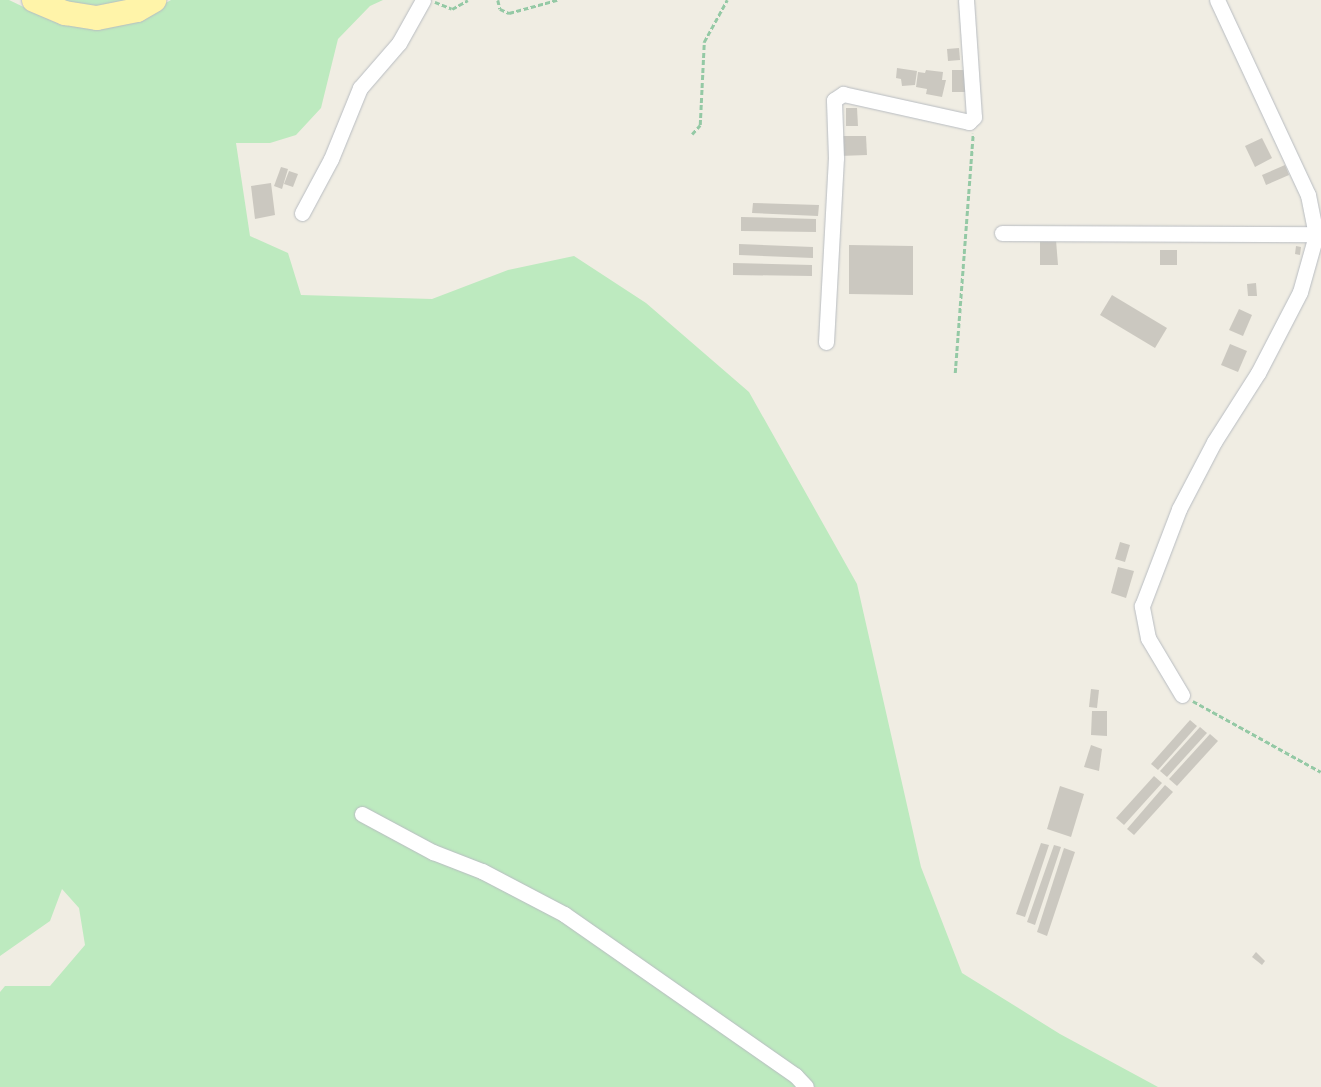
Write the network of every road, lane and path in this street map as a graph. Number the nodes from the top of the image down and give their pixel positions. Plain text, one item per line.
1 (34, 0) edge
2 (154, 0) edge
3 (423, 0) edge
4 (432, 0) edge
5 (468, 0) edge
6 (498, 0) edge
7 (557, 0) edge
8 (727, 0) edge
9 (966, 0) edge
10 (1217, 0) edge
11 (974, 117) junction
12 (692, 134) dead end
13 (302, 213) dead end
14 (1002, 233) dead end
15 (1318, 234) edge
16 (826, 342) dead end
17 (955, 374) dead end
18 (1182, 695) joint
19 (1321, 772) edge
20 (362, 814) dead end
21 (806, 1087) edge

1 - 2 main road
3 - 13 street
4 - 5 path
6 - 7 path
8 - 12 path
9 - 11 street
10 - 15 street
11 - 16 street
11 - 17 path
14 - 15 street
15 - 18 street
18 - 19 path
20 - 21 street

